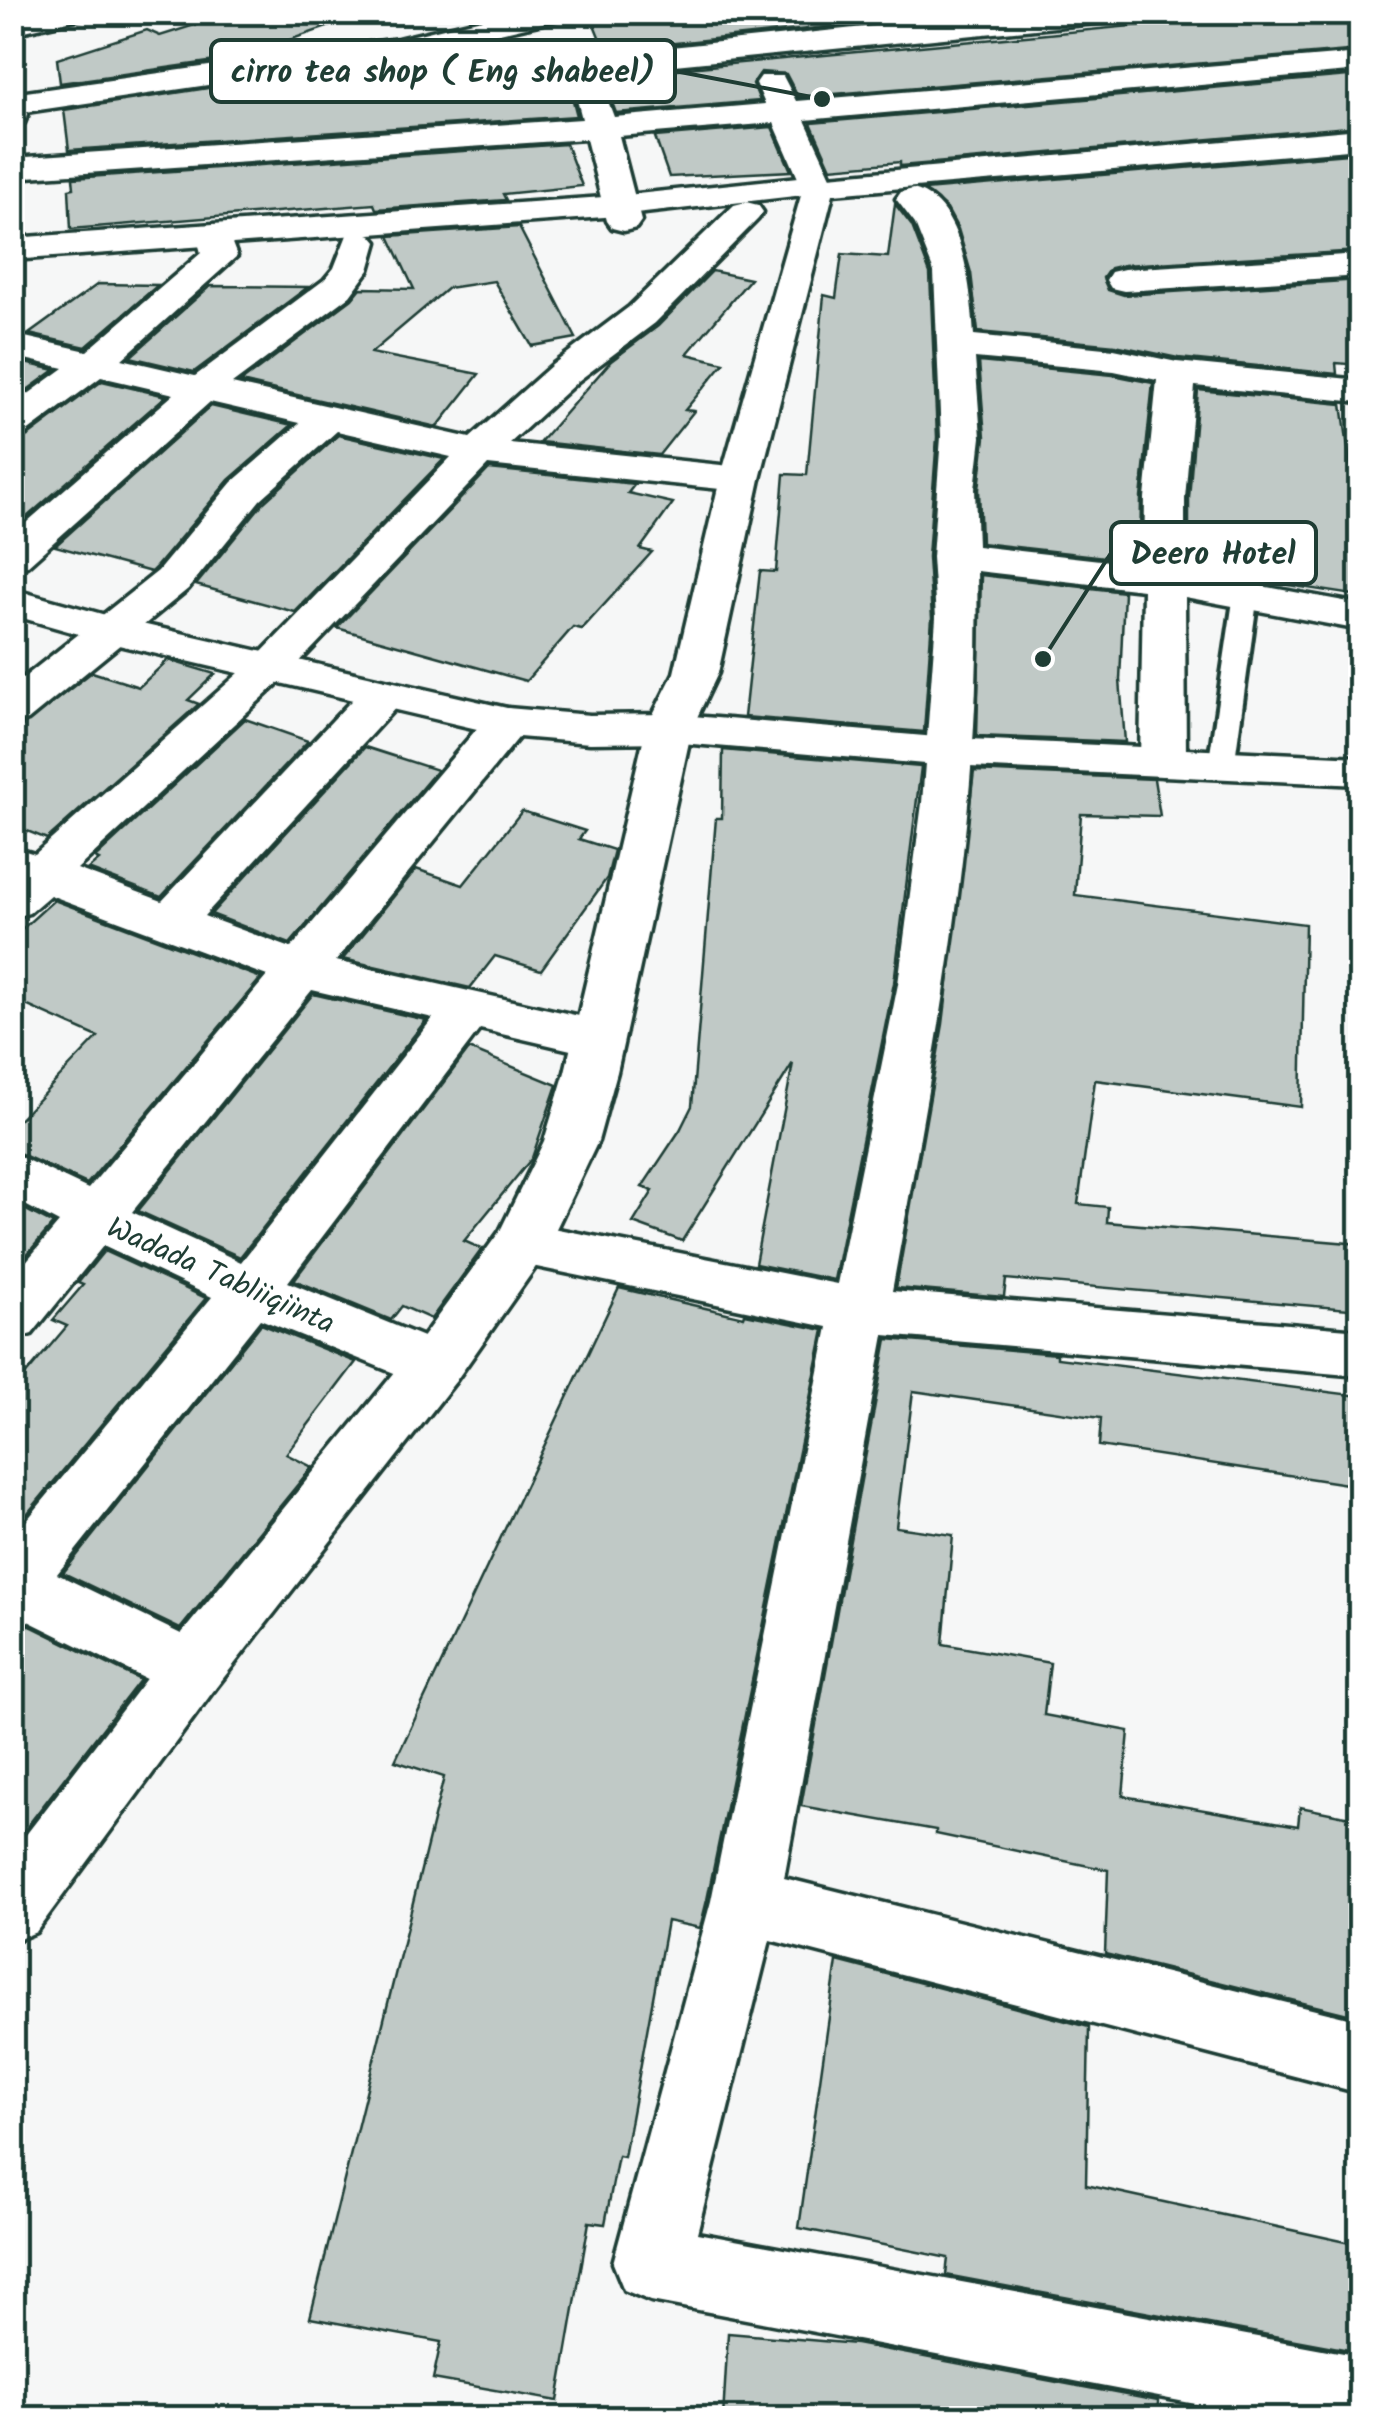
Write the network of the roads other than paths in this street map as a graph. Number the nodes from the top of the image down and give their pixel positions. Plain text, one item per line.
1 (70, 12) edge
2 (554, 12) edge
3 (739, 12) edge
4 (1115, 12) edge
5 (12, 25) edge
6 (755, 45) junction
7 (1360, 62) edge
8 (584, 65) junction
9 (12, 104) edge
10 (786, 114) junction
11 (601, 128) junction
12 (1360, 138) edge
13 (1360, 162) edge
14 (1148, 167) junction
15 (12, 168) edge
16 (816, 197) junction
17 (913, 199) junction
18 (746, 212) junction
19 (621, 214) junction
20 (402, 230) junction
21 (359, 242) junction
22 (216, 246) junction
23 (12, 250) edge
24 (1360, 266) edge
25 (12, 269) edge
26 (1124, 280) dead end
27 (12, 345) edge
28 (958, 345) junction
29 (95, 363) junction
30 (1177, 374) junction
31 (203, 388) junction
32 (1360, 390) edge
33 (331, 416) junction
34 (12, 424) edge
35 (478, 452) junction
36 (740, 479) junction
37 (953, 557) junction
38 (12, 558) edge
39 (1165, 578) junction
40 (1246, 594) junction
41 (12, 602) edge
42 (1360, 617) edge
43 (110, 630) junction
44 (272, 666) junction
45 (384, 694) junction
46 (12, 710) edge
47 (507, 722) junction
48 (669, 728) junction
49 (948, 752) junction
50 (1164, 762) junction
51 (1221, 766) junction
52 (1360, 771) edge
53 (22, 880) edge
54 (171, 921) junction
55 (303, 970) junction
56 (469, 1008) junction
57 (597, 1038) junction
58 (12, 1173) edge
59 (92, 1218) junction
60 (522, 1244) junction
61 (250, 1292) junction
62 (862, 1311) junction
63 (12, 1318) edge
64 (1360, 1354) edge
65 (434, 1366) junction
66 (12, 1585) edge
67 (191, 1670) junction
68 (745, 1901) junction
69 (12, 1909) edge
70 (1360, 2057) edge
71 (1360, 2396) edge

1 - 5 street
2 - 8 street
2 - 9 street
3 - 6 street
4 - 6 street
6 - 8 street
6 - 10 street
7 - 10 street
8 - 11 street
10 - 11 street
10 - 16 street
11 - 15 street
11 - 19 street
12 - 14 street
13 - 14 street
14 - 16 street
14 - 17 street
16 - 17 street
16 - 18 street
16 - 19 street
16 - 36 street
17 - 28 street
18 - 19 street
18 - 35 street
19 - 20 street
20 - 21 street
20 - 22 street
21 - 22 street
21 - 31 street
22 - 23 street
22 - 25 street
22 - 29 street
24 - 26 street
27 - 29 street
28 - 30 street
28 - 37 street
29 - 31 street
29 - 34 street
30 - 32 street
30 - 39 street
31 - 33 street
31 - 38 street
33 - 35 street
33 - 43 street
35 - 36 street
35 - 44 street
36 - 48 street
37 - 39 street
37 - 49 street
39 - 40 street
39 - 50 street
40 - 42 street
40 - 51 lane
41 - 43 street
43 - 44 street
43 - 46 street
44 - 45 street
44 - 53 street
45 - 47 street
45 - 54 street
47 - 48 street
47 - 55 street
48 - 49 street
48 - 57 street
49 - 50 street
49 - 62 street
50 - 51 street
51 - 52 street
53 - 54 street
54 - 55 street
55 - 56 street
55 - 59 street
56 - 57 street
56 - 61 street
57 - 60 street
58 - 59 street, Wadada Tabliiqiinta
59 - 61 street, Wadada Tabliiqiinta
59 - 63 street
60 - 62 street
60 - 65 street
61 - 65 street, Wadada Tabliiqiinta
61 - 66 street
62 - 64 street
62 - 68 street
65 - 67 street
66 - 67 street
67 - 69 street
68 - 70 street
68 - 71 street

